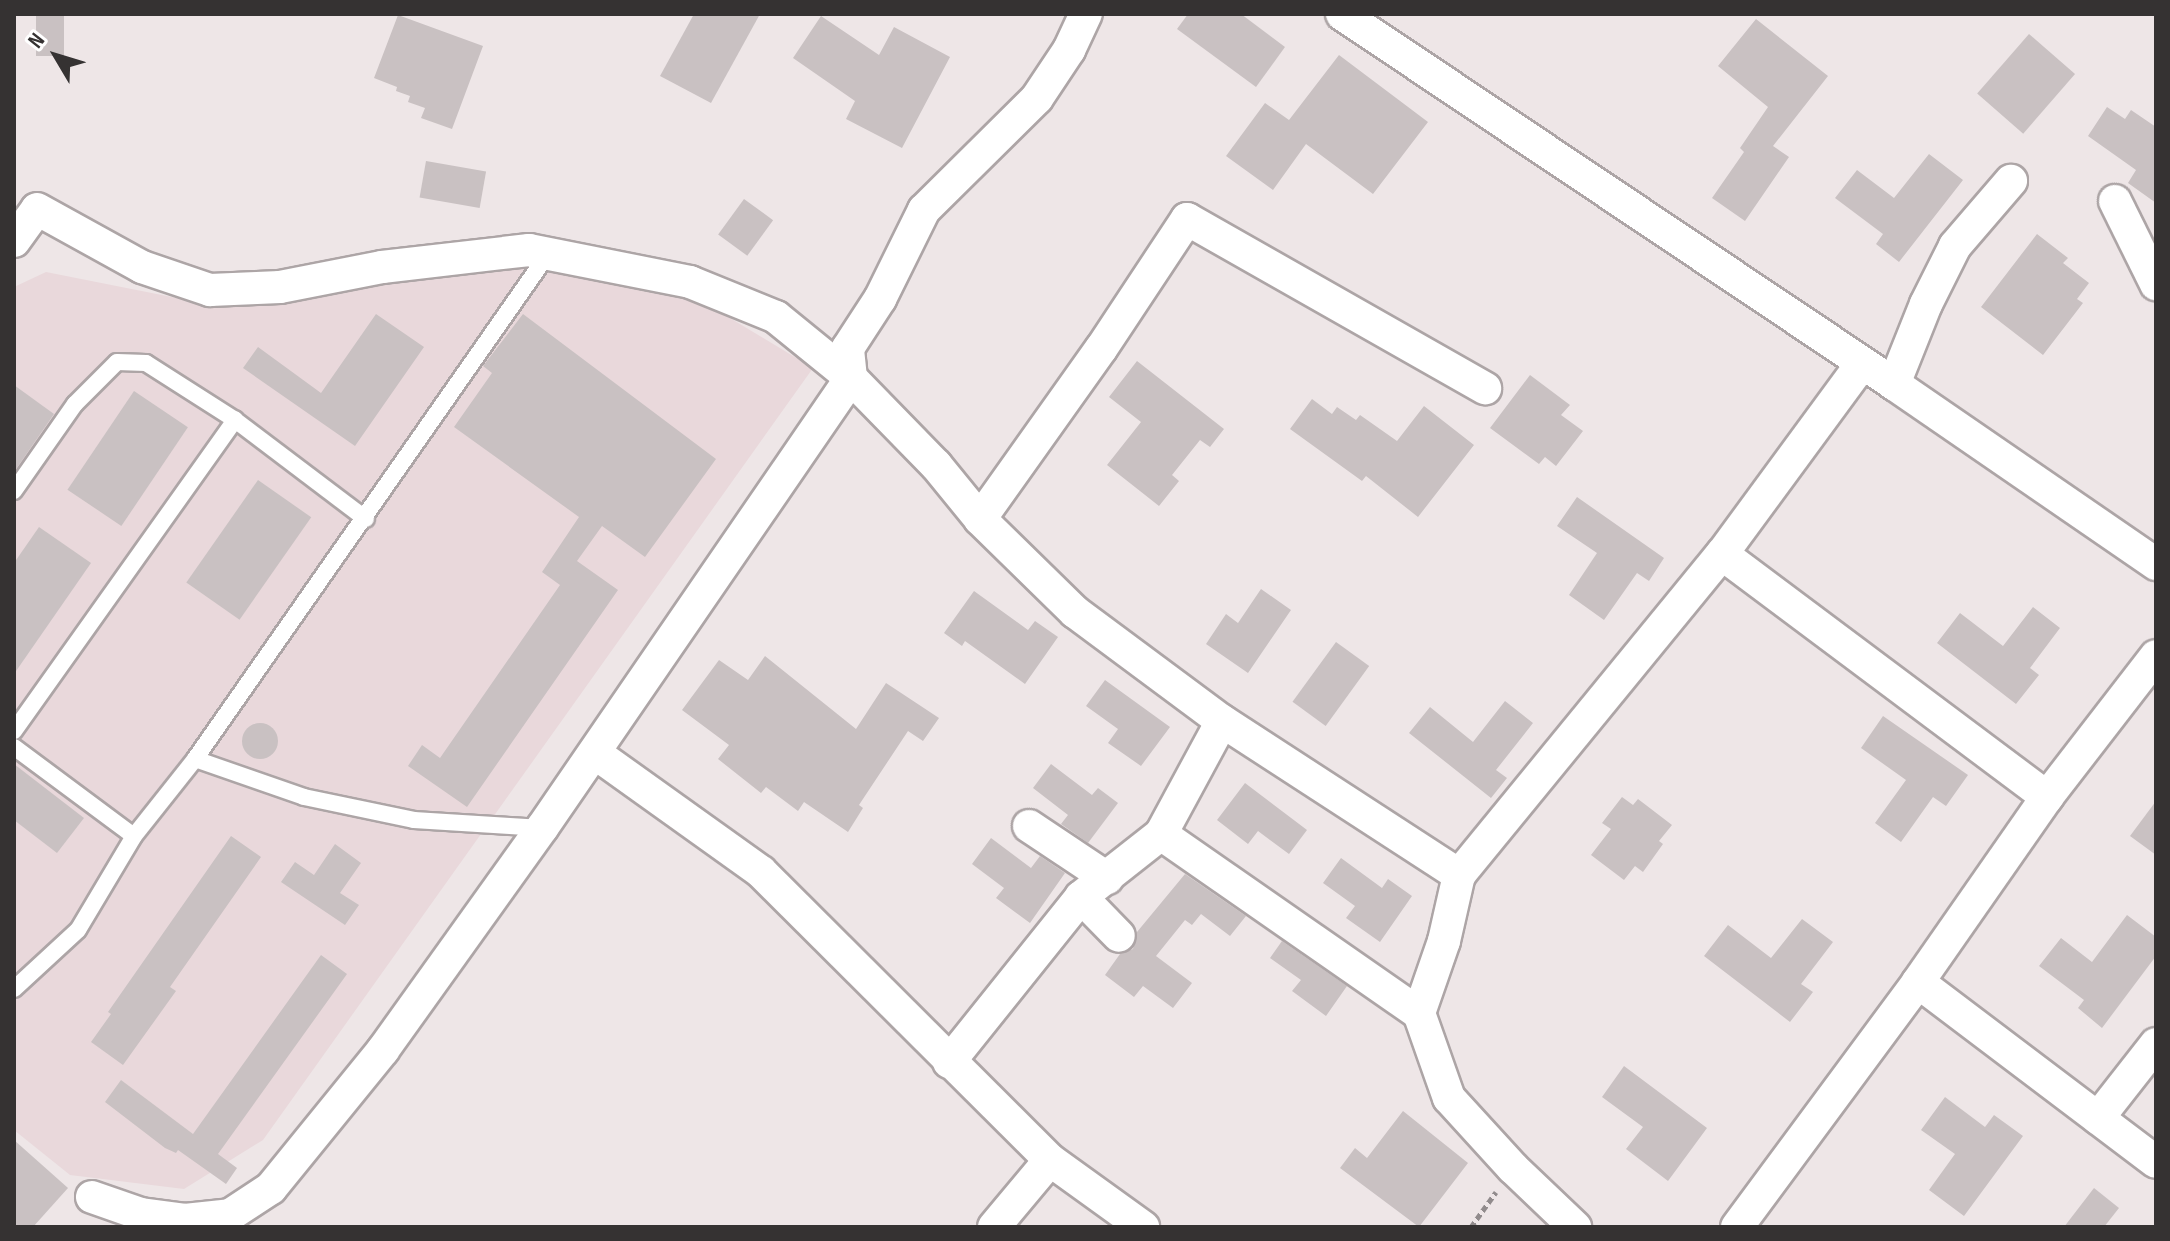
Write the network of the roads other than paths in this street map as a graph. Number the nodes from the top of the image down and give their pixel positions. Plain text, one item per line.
1 (1086, 14) edge
2 (1342, 14) edge
3 (2011, 181) dead end
4 (2115, 201) dead end
5 (26, 202) edge
6 (14, 241) edge
7 (548, 254) junction
8 (2156, 284) edge
9 (1861, 365) junction
10 (851, 378) junction
11 (1894, 384) junction
12 (1485, 388) dead end
13 (235, 420) junction
14 (14, 491) edge
15 (366, 519) junction
16 (980, 519) junction
17 (1722, 554) junction
18 (2156, 564) edge
19 (2156, 656) edge
20 (1222, 721) junction
21 (14, 731) edge
22 (14, 747) edge
23 (595, 753) junction
24 (195, 759) junction
25 (2047, 797) junction
26 (1029, 826) dead end
27 (542, 828) junction
28 (1161, 834) junction
29 (134, 836) junction
30 (1459, 875) junction
31 (1107, 878) junction
32 (1081, 897) junction
33 (1119, 936) dead end
34 (1918, 982) junction
35 (14, 989) edge
36 (1419, 1013) junction
37 (2156, 1044) edge
38 (949, 1062) junction
39 (2098, 1118) junction
40 (1050, 1160) junction
41 (2156, 1162) edge
42 (92, 1197) dead end
43 (228, 1221) edge
44 (994, 1227) edge
45 (1143, 1227) edge
46 (1575, 1227) edge
47 (1737, 1227) edge

1 - 10 street
2 - 9 street
3 - 11 street
4 - 8 street
5 - 6 street
5 - 7 street
7 - 10 street
7 - 15 lane
9 - 11 street
9 - 17 street
10 - 16 street
10 - 23 street
11 - 18 street
12 - 16 street
13 - 14 lane
13 - 15 lane
13 - 21 lane
15 - 24 lane
16 - 20 street
17 - 25 street
17 - 30 street
19 - 25 street
20 - 28 street
20 - 30 street
22 - 29 lane
23 - 27 street
23 - 38 street
24 - 27 lane
24 - 29 lane
25 - 34 street
26 - 31 street
27 - 43 street
28 - 31 street
28 - 36 street
29 - 35 lane
30 - 36 street
31 - 32 street
32 - 33 street
32 - 38 street
34 - 39 street
34 - 47 street
36 - 46 street
37 - 39 street
38 - 40 street
39 - 41 street
40 - 44 street
40 - 45 street
42 - 43 street

